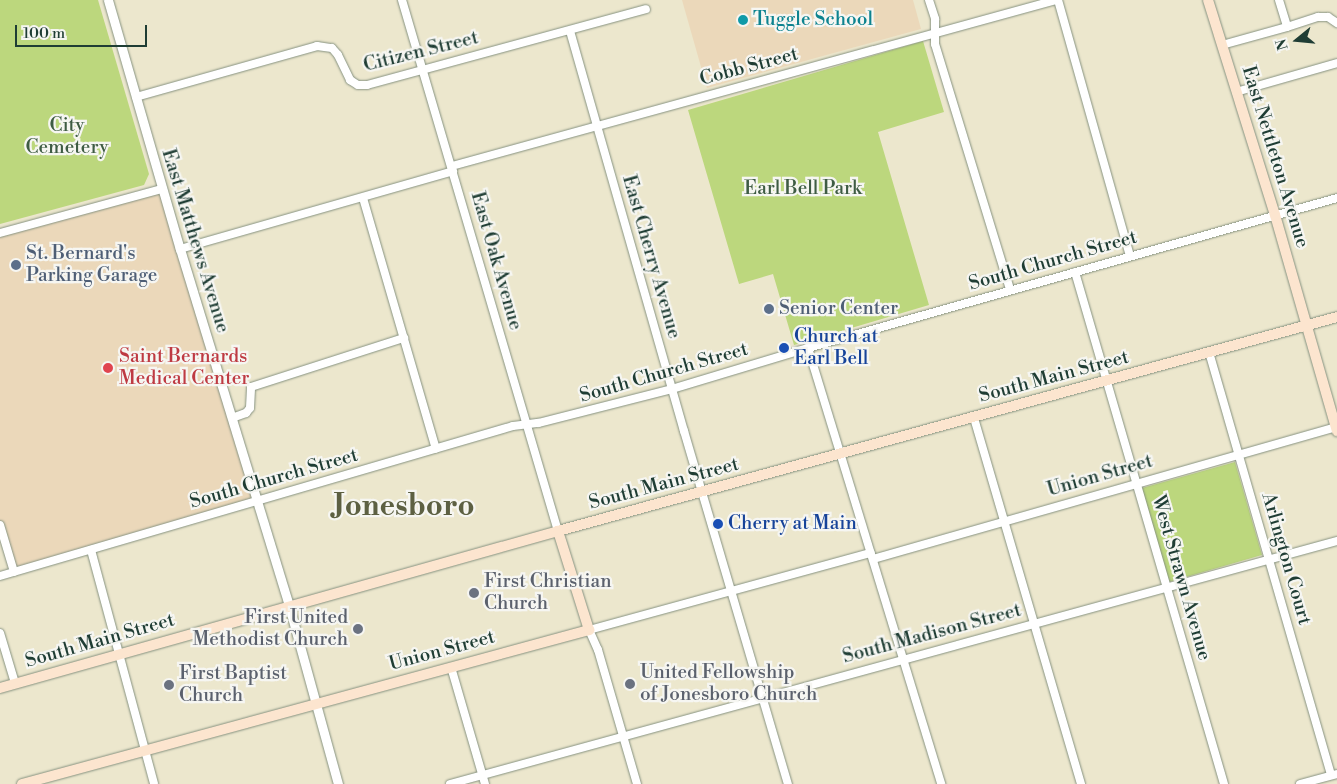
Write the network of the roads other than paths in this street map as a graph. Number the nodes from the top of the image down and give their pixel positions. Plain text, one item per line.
1 (108, 0) edge
2 (402, 0) edge
3 (929, 0) edge
4 (1057, 0) edge
5 (1208, 0) edge
6 (1279, 0) edge
7 (646, 9) dead end
8 (1337, 23) edge
9 (1287, 27) junction
10 (570, 30) junction
11 (935, 33) junction
12 (1222, 45) junction
13 (1337, 63) edge
14 (423, 69) junction
15 (1236, 92) junction
16 (136, 98) junction
17 (597, 126) junction
18 (452, 169) junction
19 (162, 189) junction
20 (363, 198) junction
21 (1337, 198) edge
22 (1275, 215) junction
23 (0, 232) edge
24 (180, 249) junction
25 (1130, 256) junction
26 (1075, 272) junction
27 (1010, 290) junction
28 (1337, 317) edge
29 (1308, 325) junction
30 (404, 338) junction
31 (808, 348) junction
32 (1209, 352) junction
33 (1106, 381) junction
34 (672, 389) junction
35 (232, 418) junction
36 (974, 418) junction
37 (527, 424) junction
38 (1336, 429) edge
39 (436, 449) junction
40 (839, 454) junction
41 (1239, 455) junction
42 (1136, 484) junction
43 (703, 492) junction
44 (257, 500) junction
45 (1004, 522) junction
46 (0, 524) edge
47 (558, 531) junction
48 (1337, 541) edge
49 (91, 550) junction
50 (872, 556) junction
51 (1269, 559) junction
52 (14, 572) junction
53 (0, 576) edge
54 (1166, 587) junction
55 (731, 590) junction
56 (289, 606) junction
57 (1034, 623) junction
58 (588, 630) junction
59 (0, 633) edge
60 (120, 654) junction
61 (902, 658) junction
62 (451, 667) junction
63 (15, 684) junction
64 (0, 688) edge
65 (762, 698) junction
66 (316, 702) junction
67 (623, 737) junction
68 (144, 749) junction
69 (1334, 774) edge
70 (483, 775) junction
71 (22, 784) edge
72 (154, 784) edge
73 (338, 784) edge
74 (450, 784) edge
75 (485, 784) edge
76 (637, 784) edge
77 (788, 784) edge
78 (941, 784) edge
79 (1081, 784) edge
80 (1224, 784) edge
81 (1300, 784) edge

1 - 16 street, East Matthews Avenue
2 - 14 street, East Oak Avenue
3 - 11 street
4 - 11 street, Cobb Street
4 - 25 street
5 - 12 main road, East Nettleton Avenue
6 - 9 street
7 - 10 street, Citizen Street
8 - 9 street
9 - 12 street
10 - 14 street, Citizen Street
10 - 17 street, East Cherry Avenue
11 - 17 street, Cobb Street
11 - 27 street
12 - 15 main road, East Nettleton Avenue
13 - 15 street
14 - 16 street, Citizen Street
14 - 18 street, East Oak Avenue
15 - 22 main road, East Nettleton Avenue
16 - 19 street, East Matthews Avenue
17 - 18 street, Cobb Street
17 - 34 street, East Cherry Avenue
18 - 20 street, Cobb Street
18 - 37 street, East Oak Avenue
19 - 23 street
19 - 24 street, East Matthews Avenue
20 - 24 street, Cobb Street
20 - 30 street
21 - 22 street, South Church Street
22 - 25 street, South Church Street
22 - 29 main road, East Nettleton Avenue
24 - 35 street, East Matthews Avenue
25 - 26 street, South Church Street
26 - 27 street, South Church Street
26 - 33 street, West Strawn Avenue
27 - 31 street, South Church Street
28 - 29 main road, South Main Street
29 - 32 main road, South Main Street
29 - 38 main road, East Nettleton Avenue
30 - 35 street
30 - 39 street
31 - 34 street, South Church Street
31 - 40 street
32 - 33 main road, South Main Street
32 - 41 street, Arlington Court
33 - 36 main road, South Main Street
33 - 42 street, West Strawn Avenue
34 - 37 street, South Church Street
34 - 43 street, East Cherry Avenue
35 - 44 street, East Matthews Avenue
36 - 40 main road, South Main Street
36 - 45 street
37 - 39 street, South Church Street
37 - 47 street, East Oak Avenue
38 - 41 street, Union Street
39 - 44 street, South Church Street
40 - 43 main road, South Main Street
40 - 50 street
41 - 42 street, Union Street
41 - 51 street, Arlington Court
42 - 45 street, Union Street
42 - 54 street, West Strawn Avenue
43 - 47 main road, South Main Street
43 - 55 street, East Cherry Avenue
44 - 49 street, South Church Street
44 - 56 street, East Matthews Avenue
45 - 50 street, Union Street
45 - 57 street
46 - 52 street
47 - 56 main road, South Main Street
47 - 58 main road
48 - 51 street, South Madison Street
49 - 52 street, South Church Street
49 - 60 street
50 - 55 street, Union Street
50 - 61 street
51 - 54 street, South Madison Street
51 - 69 street, Arlington Court
52 - 53 street, South Church Street
54 - 57 street, South Madison Street
54 - 80 street, West Strawn Avenue
55 - 58 street, Union Street
55 - 65 street, East Cherry Avenue
56 - 60 main road, South Main Street
56 - 66 street, East Matthews Avenue
57 - 61 street, South Madison Street
57 - 79 street
58 - 62 main road, Union Street
58 - 67 street
59 - 63 street
60 - 63 main road, South Main Street
60 - 68 street
61 - 65 street, South Madison Street
61 - 78 street
62 - 66 main road, Union Street
62 - 70 street
63 - 64 main road, South Main Street
65 - 67 street, South Madison Street
65 - 77 street, East Cherry Avenue
66 - 68 main road, Union Street
66 - 73 street, East Matthews Avenue
67 - 70 street, South Madison Street
67 - 76 street
68 - 71 main road, Union Street
68 - 72 street
69 - 81 street
70 - 74 street, South Madison Street
70 - 75 street

